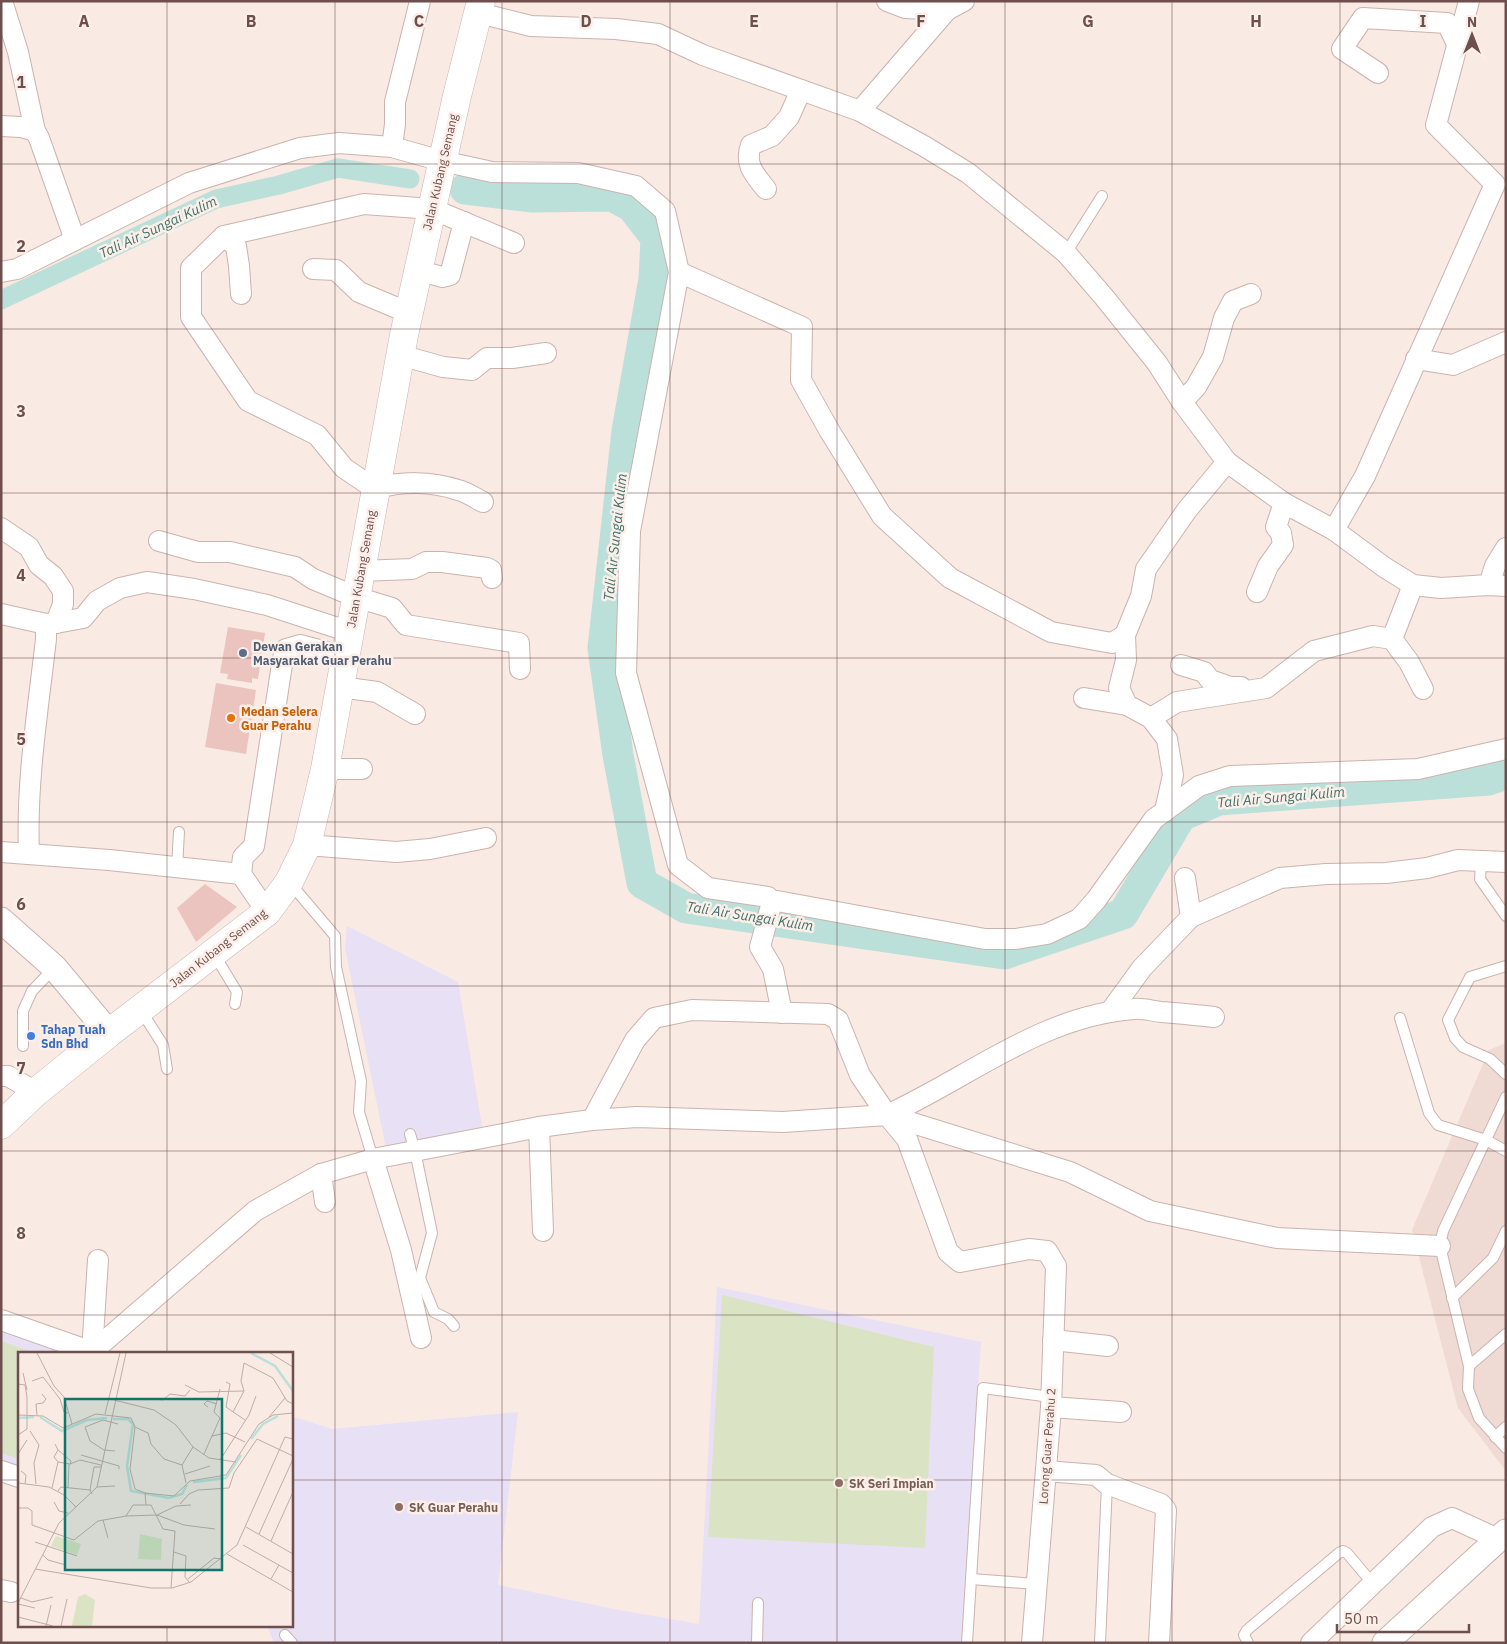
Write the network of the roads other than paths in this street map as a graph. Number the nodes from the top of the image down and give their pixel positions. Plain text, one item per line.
1 (2, 1) edge
2 (420, 1) edge
3 (887, 1) edge
4 (1469, 1) edge
5 (956, 6) edge
6 (480, 7) edge
7 (1458, 46) junction
8 (1378, 73) dead end
9 (801, 90) junction
10 (860, 111) junction
11 (1, 126) edge
12 (35, 130) junction
13 (392, 146) junction
14 (442, 161) junction
15 (766, 189) dead end
16 (1102, 196) dead end
17 (432, 209) junction
18 (464, 222) junction
19 (224, 236) junction
20 (74, 240) junction
21 (514, 243) dead end
22 (1066, 253) junction
23 (313, 269) dead end
24 (418, 270) junction
25 (1, 272) edge
26 (679, 272) junction
27 (241, 294) dead end
28 (1251, 294) dead end
29 (409, 313) junction
30 (1506, 342) edge
31 (546, 353) dead end
32 (400, 355) junction
33 (1416, 359) junction
34 (1182, 402) junction
35 (1227, 462) junction
36 (375, 489) junction
37 (483, 502) dead end
38 (1284, 502) junction
39 (1, 528) edge
40 (1334, 530) junction
41 (159, 541) dead end
42 (1506, 548) edge
43 (360, 571) junction
44 (492, 578) dead end
45 (1413, 585) junction
46 (1497, 585) edge
47 (1257, 592) dead end
48 (356, 597) junction
49 (1, 614) edge
50 (51, 623) junction
51 (1125, 635) junction
52 (1392, 639) junction
53 (347, 644) junction
54 (1181, 665) dead end
55 (520, 669) dead end
56 (340, 687) junction
57 (1266, 688) junction
58 (1423, 689) dead end
59 (1084, 698) dead end
60 (1127, 705) junction
61 (415, 714) dead end
62 (1151, 718) junction
63 (1506, 749) edge
64 (324, 769) junction
65 (362, 769) dead end
66 (1164, 811) junction
67 (180, 832) dead end
68 (486, 838) dead end
69 (307, 845) junction
70 (1, 852) edge
71 (29, 854) junction
72 (1481, 862) junction
73 (1506, 862) edge
74 (177, 868) junction
75 (241, 874) junction
76 (1185, 878) dead end
77 (289, 882) junction
78 (771, 906) junction
79 (267, 912) junction
80 (1190, 916) junction
81 (1506, 916) edge
82 (1, 920) edge
83 (214, 953) junction
84 (1506, 966) edge
85 (54, 967) junction
86 (235, 1004) dead end
87 (139, 1008) junction
88 (1110, 1012) junction
89 (782, 1013) junction
90 (1214, 1018) dead end
91 (1400, 1018) dead end
92 (109, 1033) junction
93 (23, 1046) dead end
94 (167, 1069) dead end
95 (1506, 1074) edge
96 (1, 1076) edge
97 (36, 1092) junction
98 (1506, 1097) edge
99 (1501, 1114) edge
100 (887, 1115) junction
101 (592, 1120) junction
102 (1, 1125) edge
103 (539, 1127) junction
104 (1486, 1140) junction
105 (412, 1143) junction
106 (1506, 1151) edge
107 (373, 1159) junction
108 (321, 1174) junction
109 (325, 1202) dead end
110 (543, 1231) dead end
111 (1506, 1231) edge
112 (1440, 1246) junction
113 (98, 1260) dead end
114 (1452, 1298) junction
115 (1, 1320) edge
116 (454, 1326) dead end
117 (1506, 1334) edge
118 (421, 1338) dead end
119 (1053, 1340) junction
120 (1108, 1346) dead end
121 (90, 1352) edge
122 (93, 1352) edge
123 (94, 1352) edge
124 (1469, 1366) junction
125 (1051, 1402) junction
126 (1121, 1412) dead end
127 (1506, 1427) edge
128 (1495, 1437) junction
129 (1506, 1448) edge
130 (1046, 1470) junction
131 (1, 1471) edge
132 (18, 1477) edge
133 (1107, 1484) junction
134 (1502, 1536) edge
135 (971, 1579) junction
136 (1036, 1584) junction
137 (1373, 1584) junction
138 (758, 1603) dead end
139 (757, 1643) edge
140 (967, 1643) edge
141 (1032, 1643) edge
142 (1100, 1643) edge
143 (1158, 1643) edge
144 (1248, 1643) edge
145 (1311, 1643) edge
146 (1385, 1643) edge

1 - 12 street
2 - 13 street
3 - 5 street
4 - 7 street
5 - 10 street
6 - 9 street
6 - 14 main road, Jalan Kubang Semang
7 - 8 street
7 - 33 street
9 - 10 street
9 - 15 street
10 - 22 street
11 - 12 street
12 - 20 street
13 - 14 street
13 - 20 street
14 - 17 main road, Jalan Kubang Semang
14 - 26 street
16 - 22 lane
17 - 18 street
17 - 19 street
17 - 24 main road, Jalan Kubang Semang
18 - 21 street
18 - 24 street
19 - 27 street
19 - 36 street
20 - 25 street
22 - 34 street
23 - 29 street
24 - 29 main road, Jalan Kubang Semang
26 - 51 street
26 - 78 street
28 - 34 street
29 - 32 main road, Jalan Kubang Semang
30 - 33 street
31 - 32 street
32 - 36 main road, Jalan Kubang Semang
33 - 40 street
34 - 35 street
35 - 38 street
35 - 51 street
36 - 37 street
36 - 43 main road, Jalan Kubang Semang
38 - 40 street
38 - 47 street
39 - 50 street
40 - 45 street
41 - 48 street
42 - 46 street
43 - 44 street
43 - 48 main road, Jalan Kubang Semang
45 - 46 street
45 - 52 street
48 - 53 main road, Jalan Kubang Semang
48 - 55 street
49 - 50 street
50 - 53 street
50 - 71 street
51 - 60 street
52 - 57 street
52 - 58 street
53 - 56 main road, Jalan Kubang Semang
53 - 75 street
54 - 57 street
56 - 61 street
56 - 64 main road, Jalan Kubang Semang
57 - 62 street
59 - 60 street
60 - 62 street
62 - 66 street
63 - 66 street
64 - 65 street
64 - 69 main road, Jalan Kubang Semang
66 - 78 street
67 - 74 lane
68 - 69 street
69 - 77 main road, Jalan Kubang Semang
70 - 71 street
71 - 74 street
72 - 73 street
72 - 80 street
72 - 81 lane
74 - 75 street
75 - 79 street
76 - 80 street
77 - 79 main road, Jalan Kubang Semang
77 - 107 lane
78 - 89 street
79 - 83 main road, Jalan Kubang Semang
80 - 88 street
82 - 85 street
83 - 86 lane
83 - 87 main road, Jalan Kubang Semang
84 - 95 lane
85 - 92 street
85 - 93 lane
87 - 92 main road, Jalan Kubang Semang
87 - 94 lane
88 - 90 street
88 - 100 street
89 - 100 street
89 - 101 street
91 - 104 lane
92 - 97 main road, Jalan Kubang Semang
96 - 97 street
97 - 102 main road, Jalan Kubang Semang
98 - 99 lane
99 - 104 lane
100 - 101 street
100 - 112 street
100 - 119 street, Lorong Guar Perahu 2
101 - 103 street
103 - 105 street
103 - 110 street
104 - 106 lane
104 - 112 lane
105 - 107 street
105 - 116 lane
107 - 108 street
107 - 118 street
108 - 109 street
108 - 123 street
111 - 114 lane
112 - 114 lane
113 - 122 street
114 - 124 lane
115 - 121 street
117 - 124 lane
119 - 120 street
119 - 125 street, Lorong Guar Perahu 2
124 - 128 lane
125 - 126 street
125 - 130 street, Lorong Guar Perahu 2
125 - 135 lane
127 - 128 lane
128 - 129 lane
130 - 133 street
130 - 136 street, Lorong Guar Perahu 2
131 - 132 street
133 - 142 lane
133 - 143 street
134 - 137 street
134 - 146 street
135 - 136 lane
135 - 140 lane
136 - 141 street, Lorong Guar Perahu 2
137 - 144 lane
137 - 145 street
138 - 139 lane

